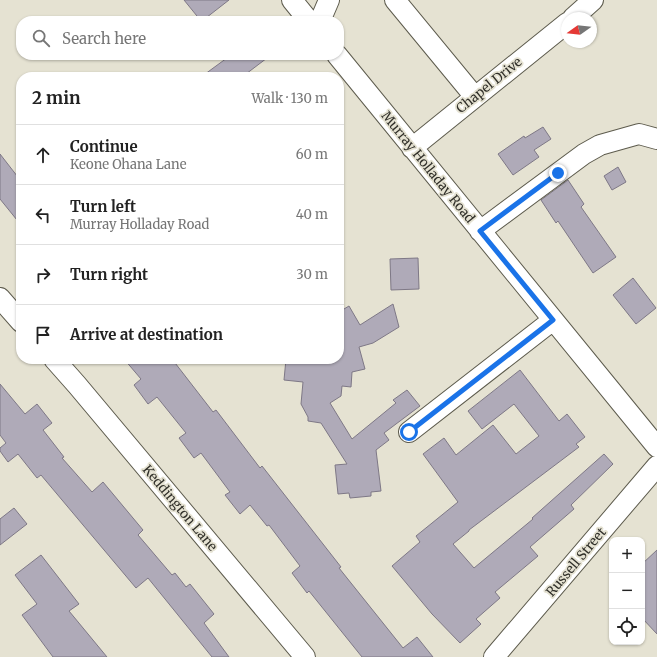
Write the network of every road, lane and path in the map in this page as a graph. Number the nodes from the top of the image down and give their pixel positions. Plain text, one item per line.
1 (292, 0) edge
2 (329, 0) edge
3 (394, 0) edge
4 (593, 0) edge
5 (580, 12) edge
6 (305, 16) edge
7 (322, 16) edge
8 (561, 28) edge
9 (341, 60) edge
10 (474, 97) junction
11 (657, 139) edge
12 (412, 148) junction
13 (480, 231) junction
14 (0, 298) edge
15 (16, 316) edge
16 (553, 320) junction
17 (58, 364) edge
18 (409, 432) dead end
19 (657, 447) edge
20 (657, 466) edge
21 (305, 657) edge
22 (494, 657) edge

1 - 6 street
2 - 7 street
3 - 10 street
4 - 5 street
8 - 10 street, Chapel Drive
9 - 12 street, Murray Holladay Road
10 - 12 street, Chapel Drive
11 - 13 street
12 - 13 street, Murray Holladay Road
13 - 16 street, Murray Holladay Road
14 - 15 street
16 - 18 street
16 - 19 street, Murray Holladay Road
17 - 21 street, Keddington Lane
20 - 22 street, Russell Street

